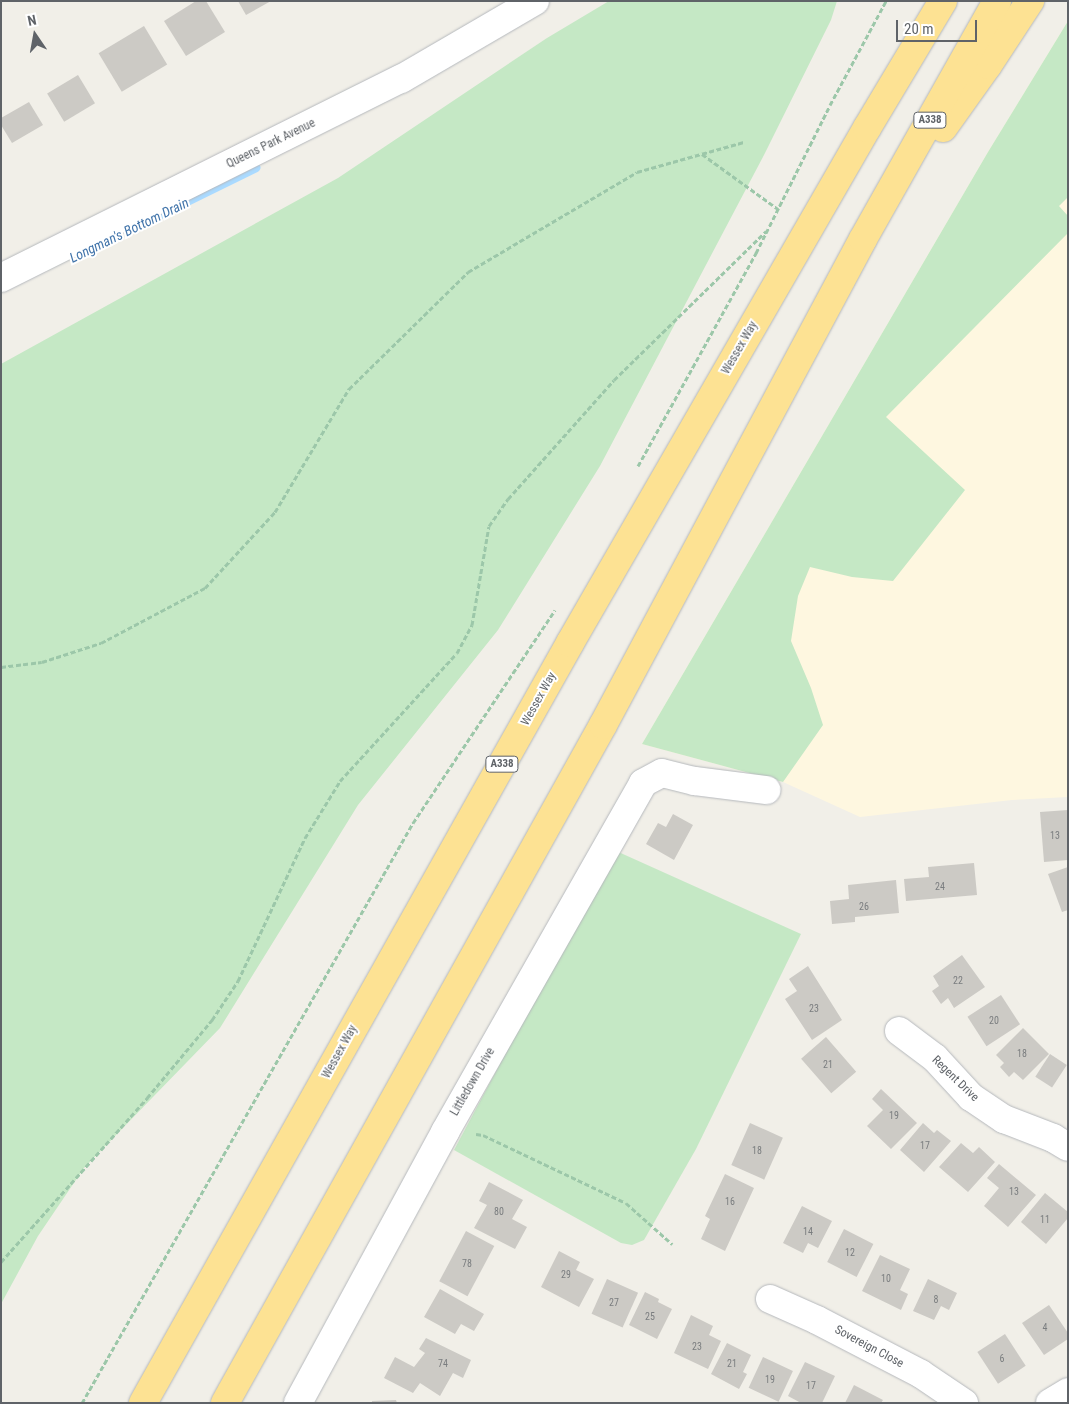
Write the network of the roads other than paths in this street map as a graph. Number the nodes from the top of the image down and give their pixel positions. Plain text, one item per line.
1 (535, 1) edge
2 (927, 1) edge
3 (943, 1) edge
4 (997, 1) edge
5 (1030, 1) edge
6 (867, 128) junction
7 (863, 239) junction
8 (1, 278) edge
9 (766, 790) dead end
10 (900, 1031) dead end
11 (1068, 1147) edge
12 (770, 1299) dead end
13 (1068, 1392) edge
14 (143, 1403) edge
15 (225, 1403) edge
16 (298, 1403) edge
17 (964, 1403) edge
18 (1050, 1403) edge

1 - 8 street, Queens Park Avenue
2 - 6 highway
3 - 6 highway, Wessex Way / A338
4 - 7 highway, A338
5 - 7 highway
6 - 14 highway, Wessex Way / A338
7 - 15 highway, A338
9 - 16 street, Littledown Drive
10 - 11 street, Regent Drive
12 - 17 street, Sovereign Close
13 - 18 street

